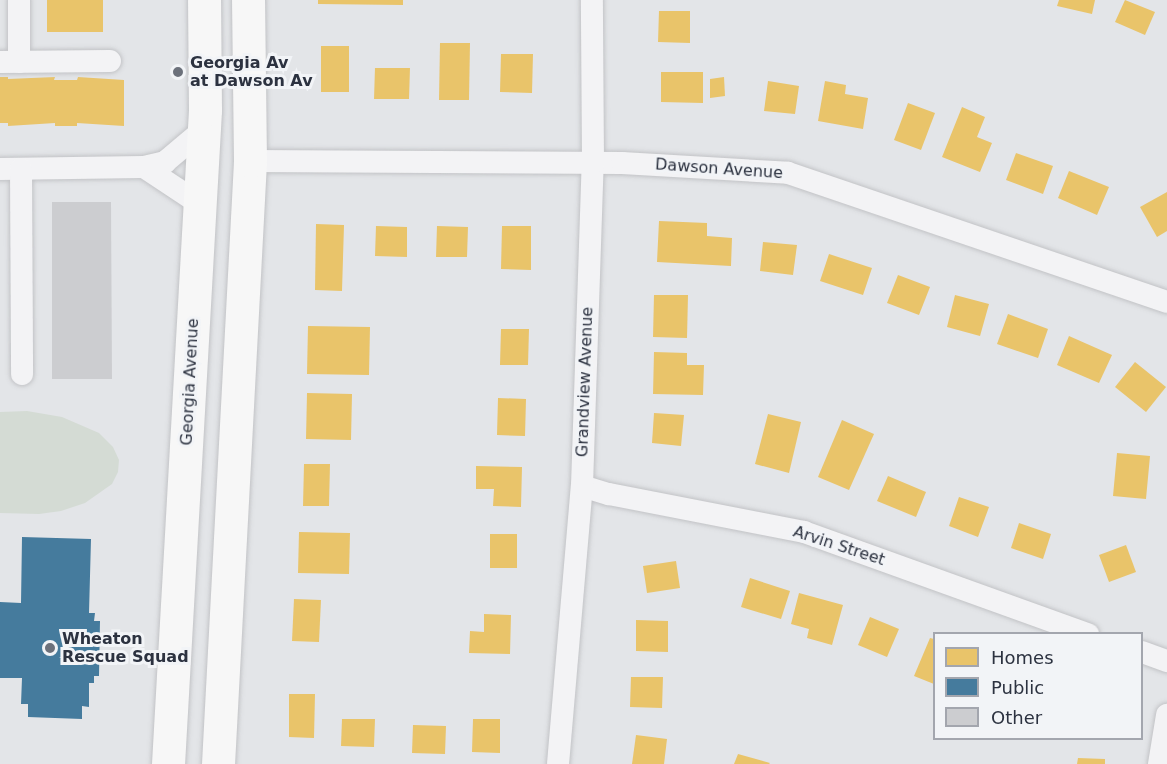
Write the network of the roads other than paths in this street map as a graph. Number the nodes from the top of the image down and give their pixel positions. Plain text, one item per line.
1 (19, 0) edge
2 (204, 0) edge
3 (248, 0) edge
4 (592, 0) edge
5 (110, 61) dead end
6 (10, 62) edge
7 (205, 94) junction
8 (204, 129) junction
9 (250, 161) junction
10 (592, 162) junction
11 (144, 167) junction
12 (10, 169) edge
13 (200, 204) junction
14 (11, 284) edge
15 (1167, 303) edge
16 (22, 374) dead end
17 (582, 486) junction
18 (1085, 632) edge
19 (1143, 652) edge
20 (1167, 662) edge
21 (1167, 715) edge
22 (168, 764) edge
23 (218, 764) edge
24 (558, 764) edge
25 (1159, 764) edge

1 - 6 street
2 - 7 main road, Georgia Avenue
3 - 9 main road
4 - 10 street, Grandview Avenue
5 - 6 street
7 - 8 main road, Georgia Avenue
7 - 9 main road
8 - 11 street
8 - 13 main road, Georgia Avenue
9 - 10 street, Dawson Avenue
9 - 13 main road
9 - 23 main road
10 - 15 street, Dawson Avenue
10 - 17 street, Grandview Avenue
11 - 12 street
11 - 13 street
12 - 14 street
13 - 22 main road, Georgia Avenue
14 - 16 street
17 - 18 street, Arvin Street
17 - 24 street, Grandview Avenue
19 - 20 street
21 - 25 street

